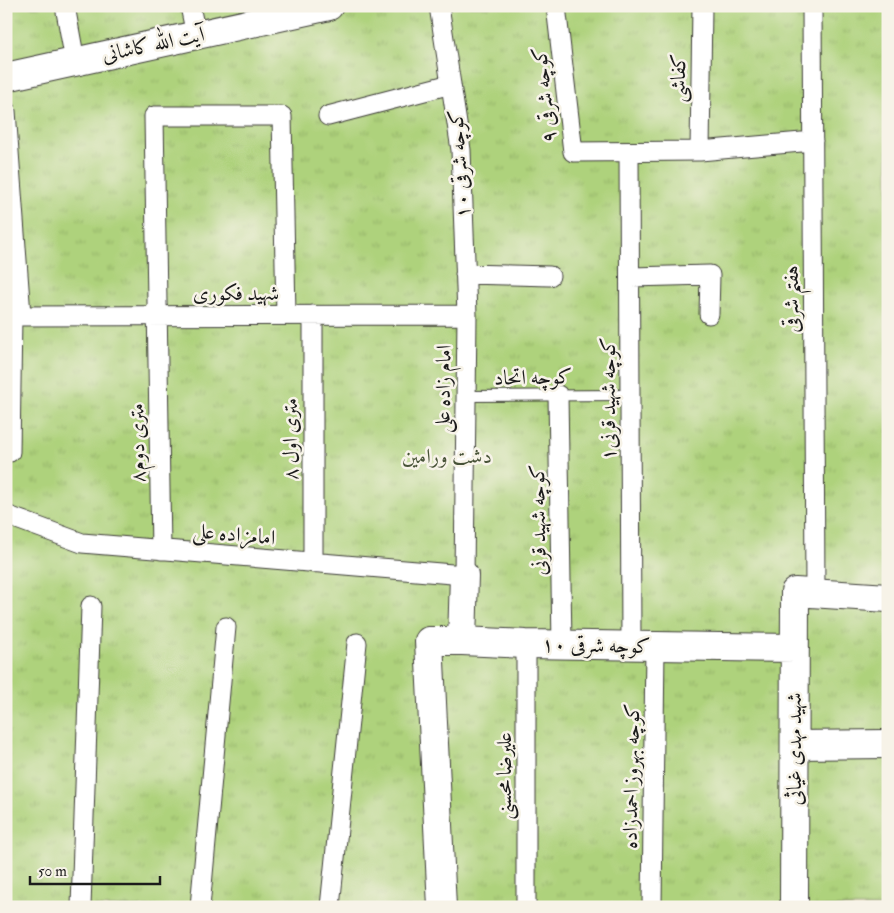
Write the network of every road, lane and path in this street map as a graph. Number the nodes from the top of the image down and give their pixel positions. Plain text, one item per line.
1 (65, 6) edge
2 (190, 6) edge
3 (439, 6) edge
4 (556, 6) edge
5 (702, 6) edge
6 (812, 6) edge
7 (317, 7) edge
8 (196, 35) junction
9 (75, 61) junction
10 (6, 77) edge
11 (451, 84) junction
12 (6, 111) edge
13 (328, 116) dead end
14 (813, 141) junction
15 (700, 151) junction
16 (629, 152) junction
17 (465, 274) junction
18 (550, 276) dead end
19 (631, 277) junction
20 (710, 314) dead end
21 (13, 315) edge
22 (157, 315) junction
23 (286, 315) junction
24 (313, 315) junction
25 (467, 319) junction
26 (558, 395) junction
27 (630, 395) junction
28 (466, 396) junction
29 (10, 452) dead end
30 (6, 515) edge
31 (161, 550) junction
32 (313, 563) junction
33 (464, 575) junction
34 (805, 592) junction
35 (888, 598) edge
36 (91, 606) dead end
37 (226, 627) dead end
38 (462, 641) junction
39 (357, 643) dead end
40 (526, 644) junction
41 (562, 645) junction
42 (643, 646) junction
43 (795, 648) junction
44 (888, 744) edge
45 (794, 745) junction
46 (81, 907) edge
47 (200, 907) edge
48 (330, 907) edge
49 (442, 907) edge
50 (526, 907) edge
51 (652, 907) edge
52 (794, 907) edge

1 - 9 street
2 - 8 street
3 - 11 street, کوچه شرقی ۱۰
4 - 16 street, کوچه شرقی ۹
5 - 15 street, کفاشی
6 - 14 street, هفتم شرقی
7 - 8 street, آیت الله کاشانی
8 - 9 street, آیت الله کاشانی
9 - 10 street, آیت الله کاشانی
11 - 13 street
11 - 17 street, کوچه شرقی ۱۰
12 - 21 street
14 - 15 street
14 - 34 street, هفتم شرقی
15 - 16 street
16 - 19 street, کوچه شهید قرنی۱
17 - 18 street
17 - 25 street, کوچه شرقی ۱۰
19 - 20 street
19 - 27 street, کوچه شهید قرنی۱
21 - 22 street, شهید فکوری
21 - 29 street
22 - 23 street, شهید فکوری
22 - 23 street, متری دوم۸
22 - 31 street, متری دوم۸
23 - 24 street, شهید فکوری
24 - 25 street, شهید فکوری
24 - 32 street, ۸ متری اول
25 - 28 street, امام زاده علی
26 - 27 lane, کوچه اتحاد
26 - 28 lane, کوچه اتحاد
26 - 41 street, کوچه شهید قرنی
27 - 42 street, کوچه شهید قرنی۱
28 - 33 street, امام زاده علی
30 - 31 street, امامزاده علی
31 - 32 street, امامزاده علی
32 - 33 street, امامزاده علی
33 - 38 street
34 - 35 street
34 - 43 street, شهید مهدی غیاثی
36 - 46 street
37 - 47 street
38 - 40 street, کوچه شرقی ۱۰
38 - 49 street, کوچه شرقی ۱۰
39 - 48 street
40 - 41 street, کوچه شرقی ۱۰
40 - 50 street, علیرضا محسنی
41 - 42 street, کوچه شرقی ۱۰
42 - 43 street, کوچه شرقی ۱۰
42 - 51 street, کوچه بهروز احمدزاده
43 - 45 street, شهید مهدی غیاثی
44 - 45 street
45 - 52 street, شهید مهدی غیاثی

